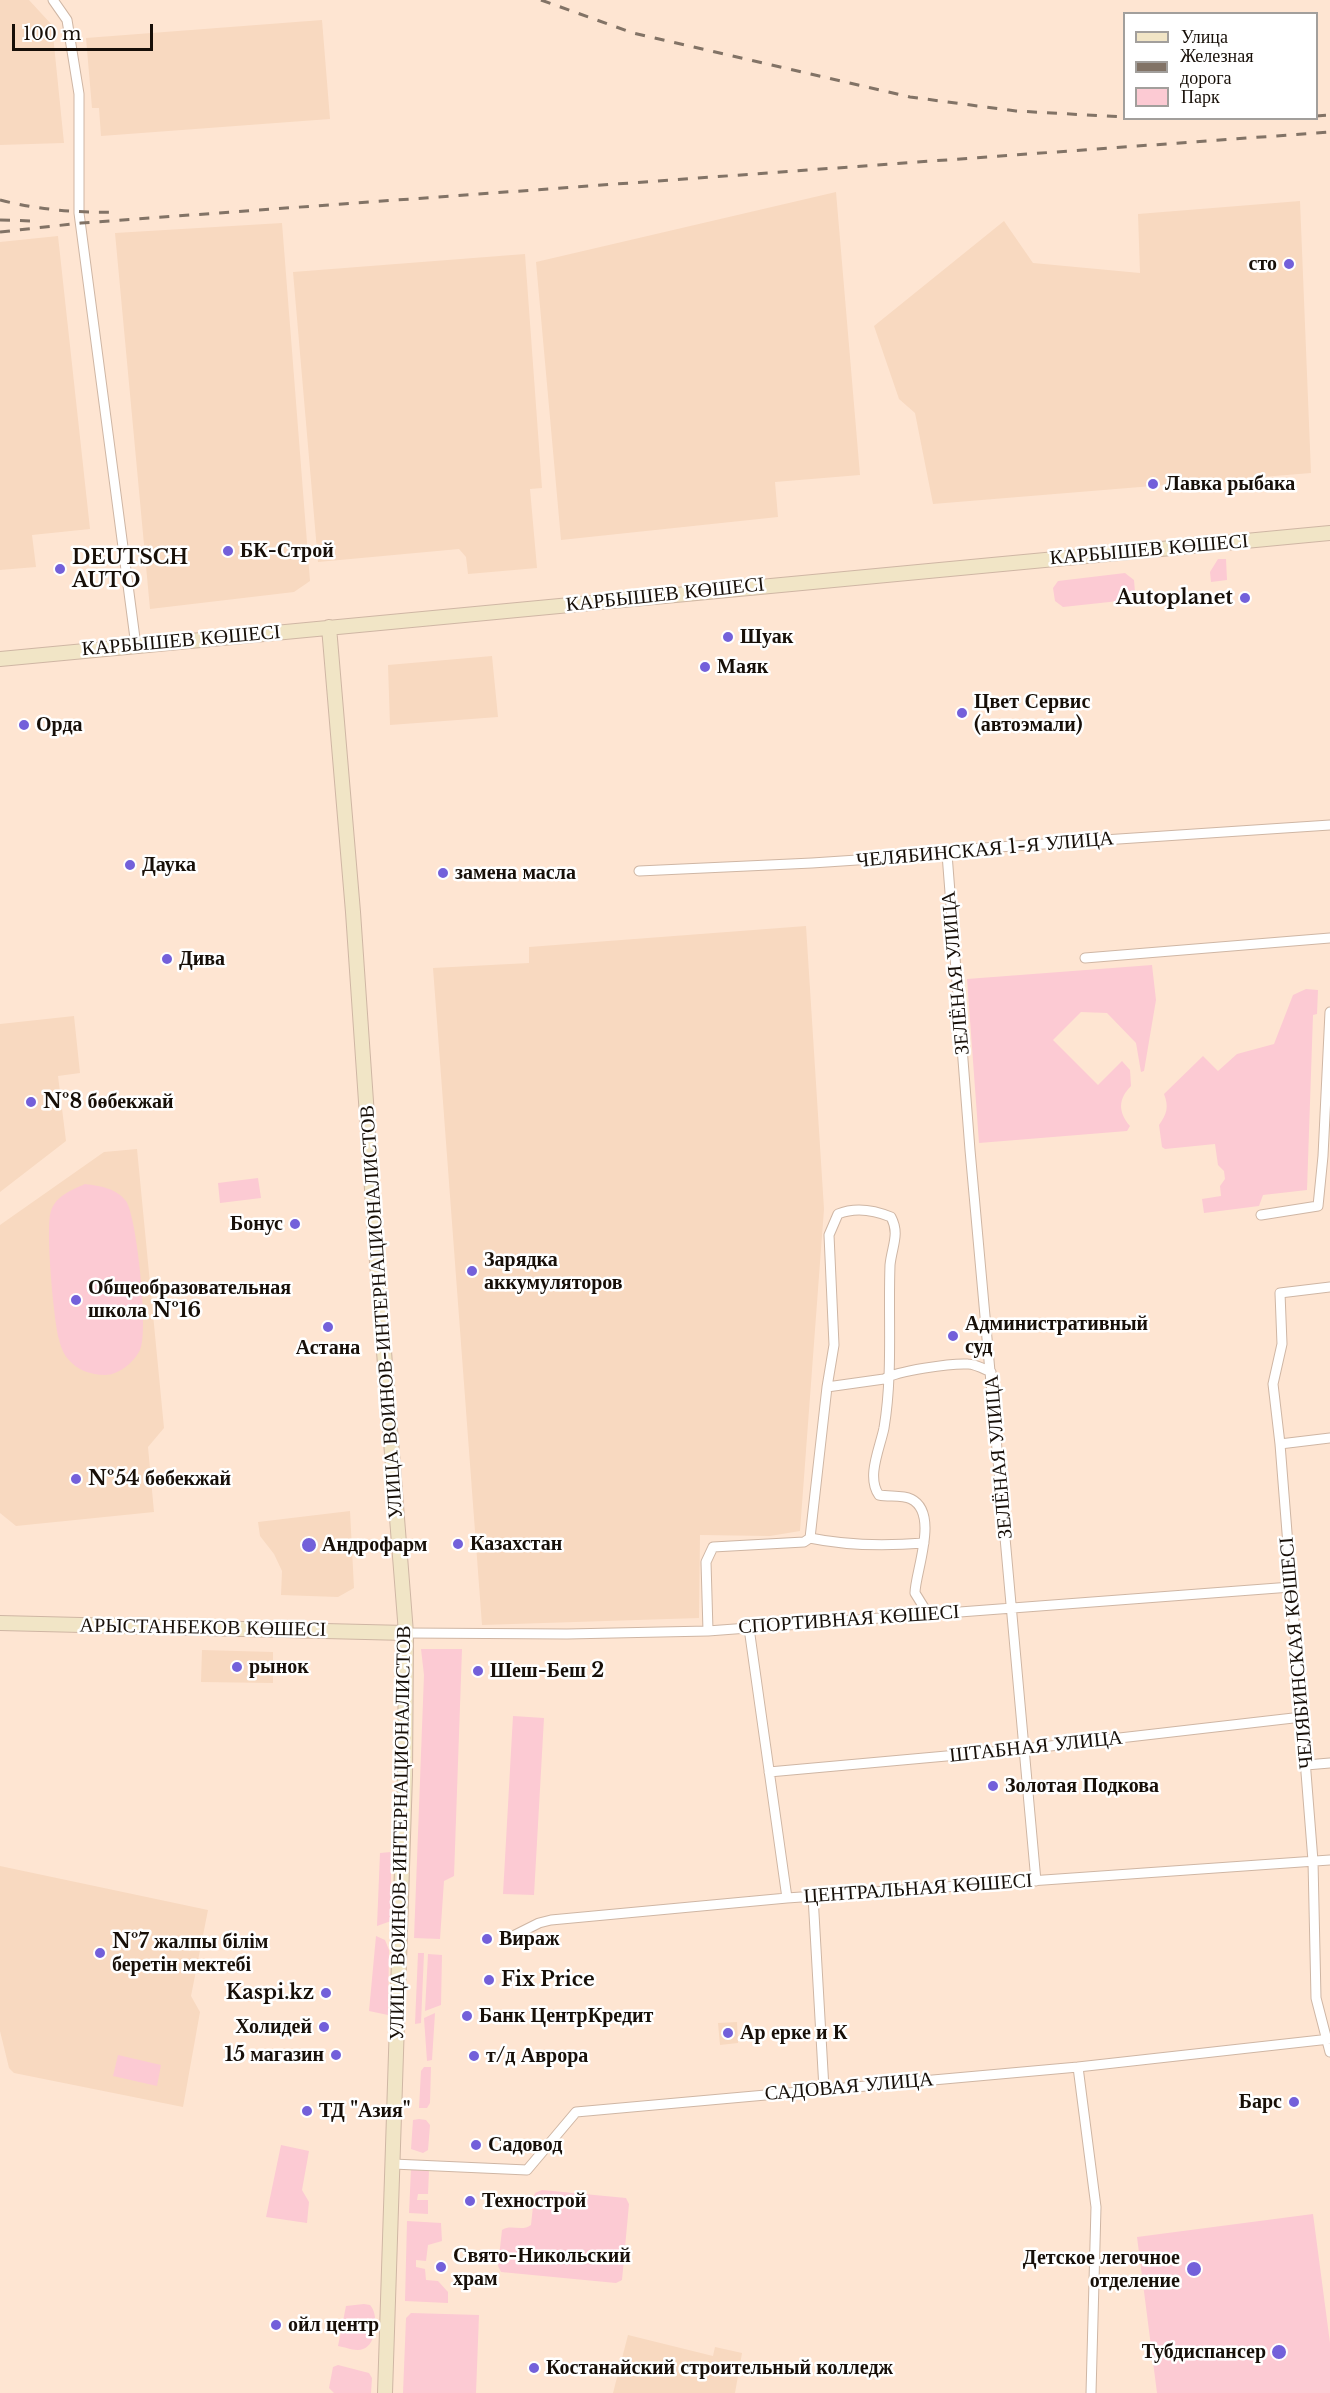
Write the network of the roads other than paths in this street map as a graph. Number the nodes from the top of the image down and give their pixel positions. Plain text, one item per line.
1 (53, 0) edge
2 (1330, 533) edge
3 (329, 627) junction
4 (136, 646) junction
5 (0, 659) edge
6 (1330, 825) edge
7 (946, 854) junction
8 (639, 871) dead end
9 (1330, 938) edge
10 (1085, 958) dead end
11 (1330, 1012) edge
12 (1326, 1156) edge
13 (1261, 1215) dead end
14 (1330, 1287) edge
15 (991, 1372) junction
16 (890, 1375) junction
17 (827, 1387) junction
18 (1330, 1438) edge
19 (1280, 1444) junction
20 (810, 1538) junction
21 (924, 1543) junction
22 (1292, 1587) junction
23 (1012, 1608) junction
24 (927, 1614) junction
25 (0, 1623) edge
26 (749, 1628) junction
27 (708, 1631) junction
28 (406, 1633) junction
29 (1302, 1717) junction
30 (1024, 1749) junction
31 (1330, 1763) edge
32 (1306, 1765) junction
33 (769, 1772) junction
34 (1330, 1860) edge
35 (1313, 1861) junction
36 (1036, 1881) junction
37 (813, 1896) junction
38 (787, 1898) junction
39 (511, 1937) dead end
40 (1329, 2039) edge
41 (1330, 2052) edge
42 (1077, 2067) junction
43 (824, 2089) junction
44 (393, 2164) junction
45 (385, 2393) edge
46 (1091, 2393) edge

1 - 4 street
2 - 3 street, КАРБЫШЕВ КӨШЕСІ
3 - 4 street, КАРБЫШЕВ КӨШЕСІ
3 - 28 street, УЛИЦА ВОИНОВ-ИНТЕРНАЦИОНАЛИСТОВ
4 - 5 street, КАРБЫШЕВ КӨШЕСІ
6 - 7 street, ЧЕЛЯБИНСКАЯ 1-Я УЛИЦА
7 - 8 street, ЧЕЛЯБИНСКАЯ 1-Я УЛИЦА
7 - 15 street, ЗЕЛЁНАЯ УЛИЦА
9 - 10 street
11 - 12 street
12 - 13 street
14 - 19 street, ЧЕЛЯБИНСКАЯ КӨШЕСІ
15 - 16 street
15 - 23 street, ЗЕЛЁНАЯ УЛИЦА
16 - 17 street
16 - 17 street
16 - 21 street
17 - 20 street
18 - 19 street
19 - 22 street, ЧЕЛЯБИНСКАЯ КӨШЕСІ
20 - 21 street
20 - 27 street
21 - 24 street
22 - 23 street, СПОРТИВНАЯ КӨШЕСІ
22 - 29 street, ЧЕЛЯБИНСКАЯ КӨШЕСІ
23 - 24 street, СПОРТИВНАЯ КӨШЕСІ
23 - 30 street, ЗЕЛЁНАЯ УЛИЦА
24 - 26 street, СПОРТИВНАЯ КӨШЕСІ
25 - 28 street, АРЫСТАНБЕКОВ КӨШЕСІ
26 - 27 street, СПОРТИВНАЯ КӨШЕСІ
26 - 33 street
27 - 28 street, СПОРТИВНАЯ КӨШЕСІ
28 - 44 street, УЛИЦА ВОИНОВ-ИНТЕРНАЦИОНАЛИСТОВ
29 - 30 street, ШТАБНАЯ УЛИЦА
29 - 32 street, ЧЕЛЯБИНСКАЯ КӨШЕСІ
30 - 33 street, ШТАБНАЯ УЛИЦА
30 - 36 street, ЗЕЛЁНАЯ УЛИЦА
31 - 32 street
32 - 35 street, ЧЕЛЯБИНСКАЯ КӨШЕСІ
33 - 38 street
34 - 35 street, ЦЕНТРАЛЬНАЯ КӨШЕСІ
35 - 36 street, ЦЕНТРАЛЬНАЯ КӨШЕСІ
35 - 40 street, ЧЕЛЯБИНСКАЯ КӨШЕСІ
36 - 37 street, ЦЕНТРАЛЬНАЯ КӨШЕСІ
37 - 38 street, ЦЕНТРАЛЬНАЯ КӨШЕСІ
37 - 43 street
38 - 39 street, ЦЕНТРАЛЬНАЯ КӨШЕСІ
40 - 41 street, ЧЕЛЯБИНСКАЯ КӨШЕСІ
40 - 42 street, САДОВАЯ УЛИЦА
42 - 43 street, САДОВАЯ УЛИЦА
42 - 46 street
43 - 44 street, САДОВАЯ УЛИЦА
44 - 45 street, УЛИЦА ВОИНОВ-ИНТЕРНАЦИОНАЛИСТОВ

